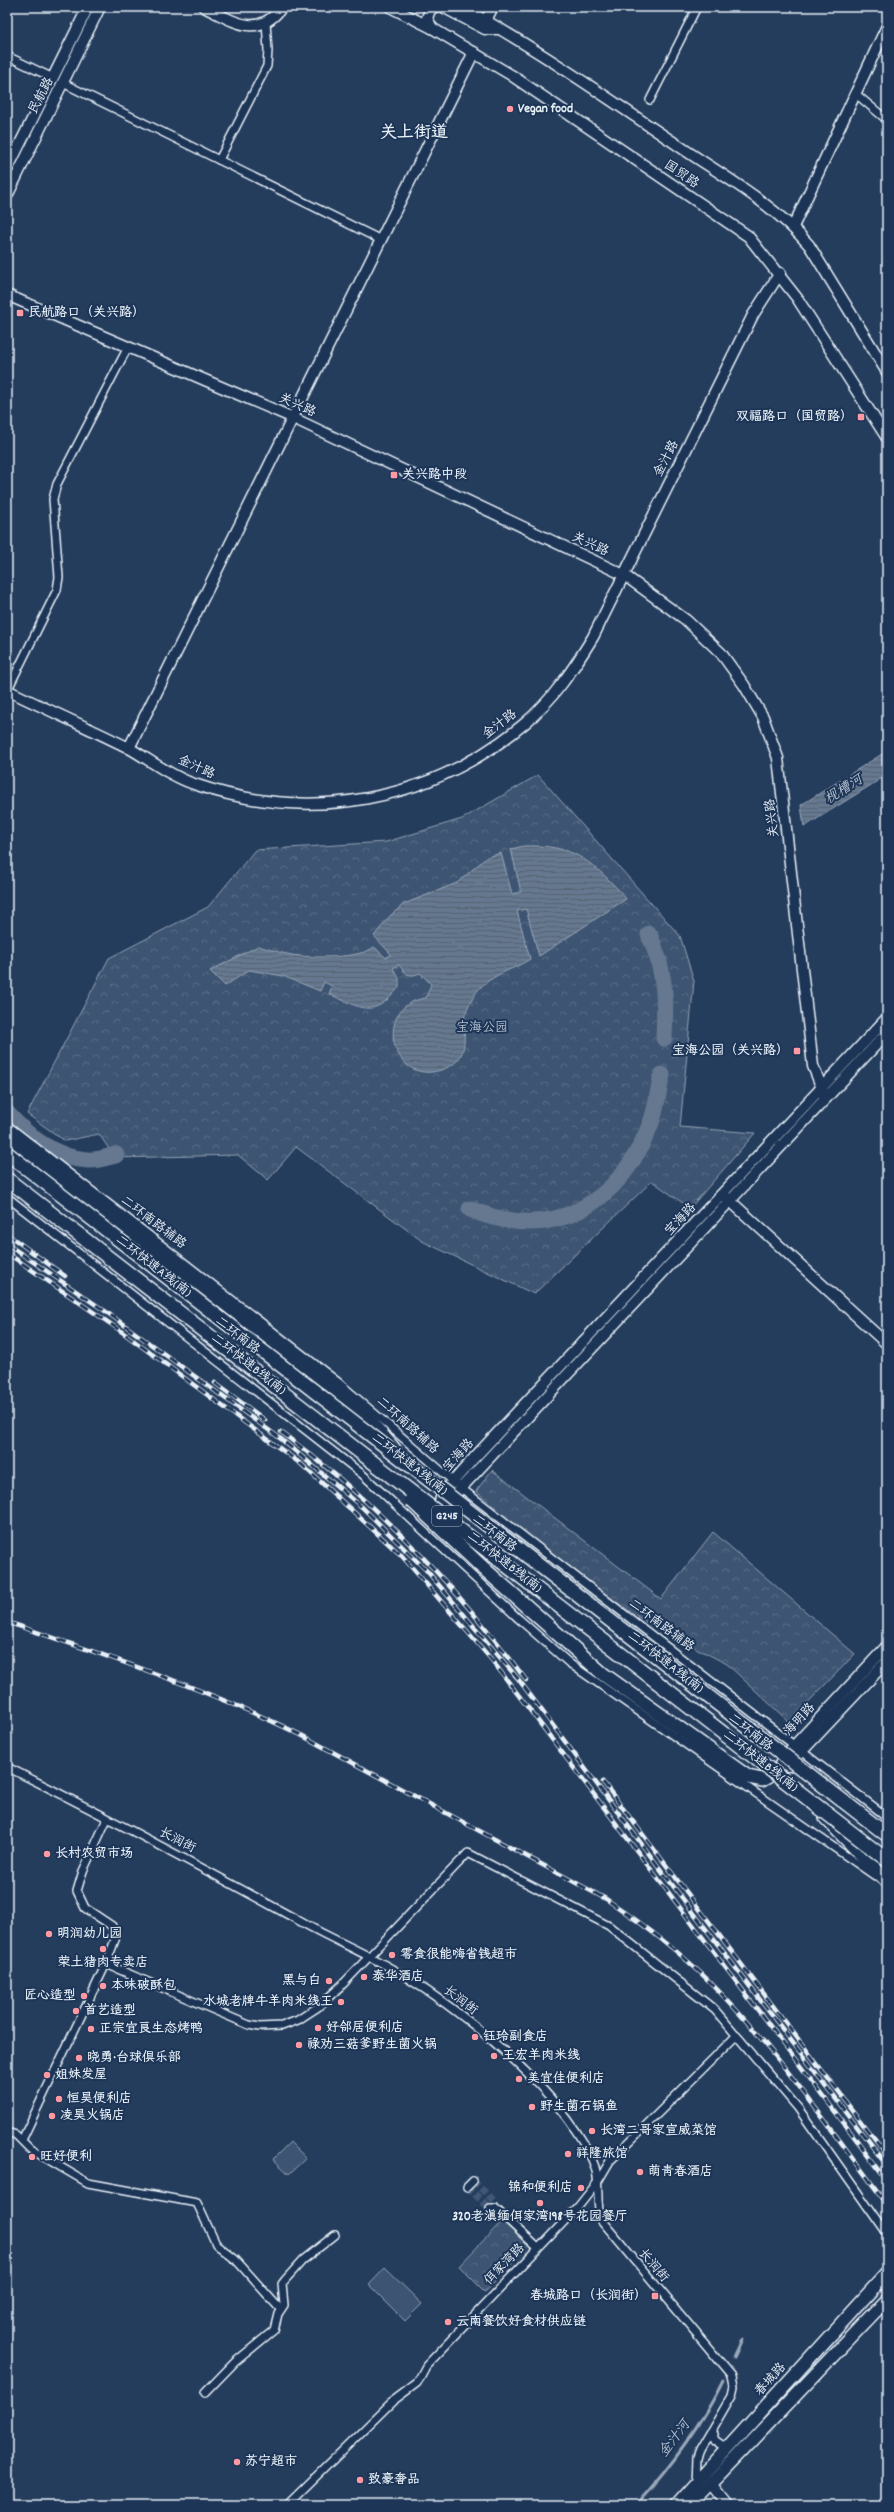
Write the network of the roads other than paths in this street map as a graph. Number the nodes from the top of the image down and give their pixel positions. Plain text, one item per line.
1 (88, 7) edge
2 (100, 7) edge
3 (204, 7) edge
4 (282, 7) edge
5 (390, 7) edge
6 (435, 7) edge
7 (443, 7) edge
8 (461, 7) edge
9 (493, 7) edge
10 (697, 7) edge
11 (486, 20) junction
12 (266, 23) junction
13 (887, 26) edge
14 (432, 28) junction
15 (500, 29) junction
16 (474, 52) junction
17 (7, 56) edge
18 (53, 78) junction
19 (63, 83) junction
20 (856, 94) junction
21 (650, 100) dead end
22 (887, 120) edge
23 (219, 160) junction
24 (7, 170) edge
25 (7, 196) edge
26 (793, 227) junction
27 (379, 239) junction
28 (780, 273) junction
29 (7, 295) edge
30 (128, 347) junction
31 (887, 372) edge
32 (291, 417) junction
33 (887, 438) edge
34 (624, 575) junction
35 (7, 691) edge
36 (129, 748) junction
37 (887, 1018) edge
38 (887, 1034) edge
39 (820, 1088) junction
40 (826, 1098) junction
41 (7, 1125) edge
42 (7, 1136) edge
43 (7, 1152) edge
44 (7, 1157) edge
45 (7, 1175) edge
46 (7, 1179) edge
47 (723, 1194) junction
48 (7, 1197) edge
49 (87, 1197) junction
50 (731, 1202) junction
51 (44, 1205) junction
52 (887, 1344) edge
53 (335, 1432) junction
54 (457, 1485) junction
55 (446, 1497) junction
56 (438, 1509) junction
57 (421, 1527) junction
58 (887, 1646) edge
59 (887, 1661) edge
60 (837, 1707) junction
61 (798, 1749) junction
62 (787, 1761) junction
63 (7, 1767) edge
64 (777, 1771) junction
65 (788, 1783) junction
66 (757, 1793) junction
67 (887, 1817) edge
68 (107, 1819) junction
69 (887, 1835) edge
70 (887, 1839) edge
71 (887, 1857) edge
72 (887, 1860) edge
73 (887, 1881) edge
74 (887, 1886) edge
75 (368, 1957) junction
76 (106, 1964) junction
77 (737, 2035) junction
78 (7, 2132) edge
79 (22, 2140) junction
80 (473, 2181) dead end
81 (597, 2183) junction
82 (467, 2187) dead end
83 (493, 2206) tunnel mouth
84 (335, 2234) dead end
85 (887, 2234) edge
86 (538, 2248) junction
87 (887, 2274) edge
88 (887, 2299) edge
89 (280, 2309) junction
90 (205, 2393) dead end
91 (712, 2432) junction
92 (731, 2445) junction
93 (696, 2484) junction
94 (711, 2484) junction
95 (286, 2505) edge
96 (676, 2505) edge
97 (691, 2505) edge
98 (728, 2505) edge

1 - 18 street, 民航路
2 - 19 street, 民航路
3 - 12 street
4 - 12 street
5 - 14 street, 国贸路
6 - 14 street
7 - 15 street
8 - 11 street, 国贸路
9 - 11 street
10 - 21 street
11 - 15 street, 国贸路
12 - 23 street
13 - 20 street
14 - 16 street, 国贸路
15 - 26 street, 国贸路
16 - 27 street
16 - 28 street, 国贸路
17 - 18 street
18 - 24 street, 民航路
19 - 23 street
19 - 25 street, 民航路
20 - 22 street
20 - 26 street
23 - 27 street
26 - 31 street, 国贸路
27 - 32 street
28 - 33 street, 国贸路
28 - 34 street, 金汁路
29 - 30 street, 关兴路
30 - 32 street, 关兴路
30 - 35 street
32 - 34 street, 关兴路
32 - 36 street
34 - 36 street, 金汁路
34 - 39 street, 关兴路
35 - 36 street, 金汁路
37 - 39 street, 宝海路
38 - 40 street, 宝海路
39 - 40 street, 关兴路
39 - 47 street, 宝海路
40 - 50 street, 宝海路
41 - 54 street, 二环南路辅路
42 - 49 highway
43 - 49 highway
43 - 69 highway, 二环快速A线(南), bridge
44 - 55 main road, 二环南路 / G245
45 - 51 main road, 二环南路 / G245
46 - 51 highway
46 - 53 highway, 二环快速B线(南), bridge
47 - 50 street
47 - 54 street, 宝海路
48 - 57 street
49 - 55 highway
50 - 52 street
50 - 54 street, 宝海路
51 - 56 main road, 二环南路 / G245
53 - 64 highway, bridge
53 - 65 highway, 二环快速B线(南), bridge
54 - 55 street, 宝海路
54 - 61 street, 二环南路辅路
55 - 56 street, 宝海路
55 - 62 main road, 二环南路 / G245
56 - 57 street
56 - 64 main road, 二环南路 / G245
57 - 66 street
58 - 60 street, 海明路
59 - 60 street, 海明路
60 - 61 street, 海明路
61 - 62 street, 海明路
61 - 67 street, 二环南路辅路
62 - 64 street, 海明路
62 - 70 main road, 二环南路 / G245
63 - 68 street, 长润街
64 - 66 street
64 - 71 main road, 二环南路 / G245
65 - 72 highway, 二环快速B线(南), bridge
65 - 73 highway, bridge
66 - 74 street
68 - 75 street, 长润街
68 - 76 street
75 - 76 street
75 - 77 street
75 - 81 street, 长润街
76 - 79 street
77 - 81 street, 佴家湾路
77 - 85 street
78 - 79 street
79 - 89 street
80 - 82 street
81 - 86 street, 佴家湾路
81 - 91 street, 长润街
83 - 86 street
84 - 89 street
86 - 95 street, 佴家湾路
87 - 92 main road, 春城路
88 - 94 main road
89 - 90 street
91 - 92 street
91 - 93 street, 长润街
92 - 93 main road, 春城路
93 - 96 main road, 春城路
94 - 97 main road
94 - 98 street

